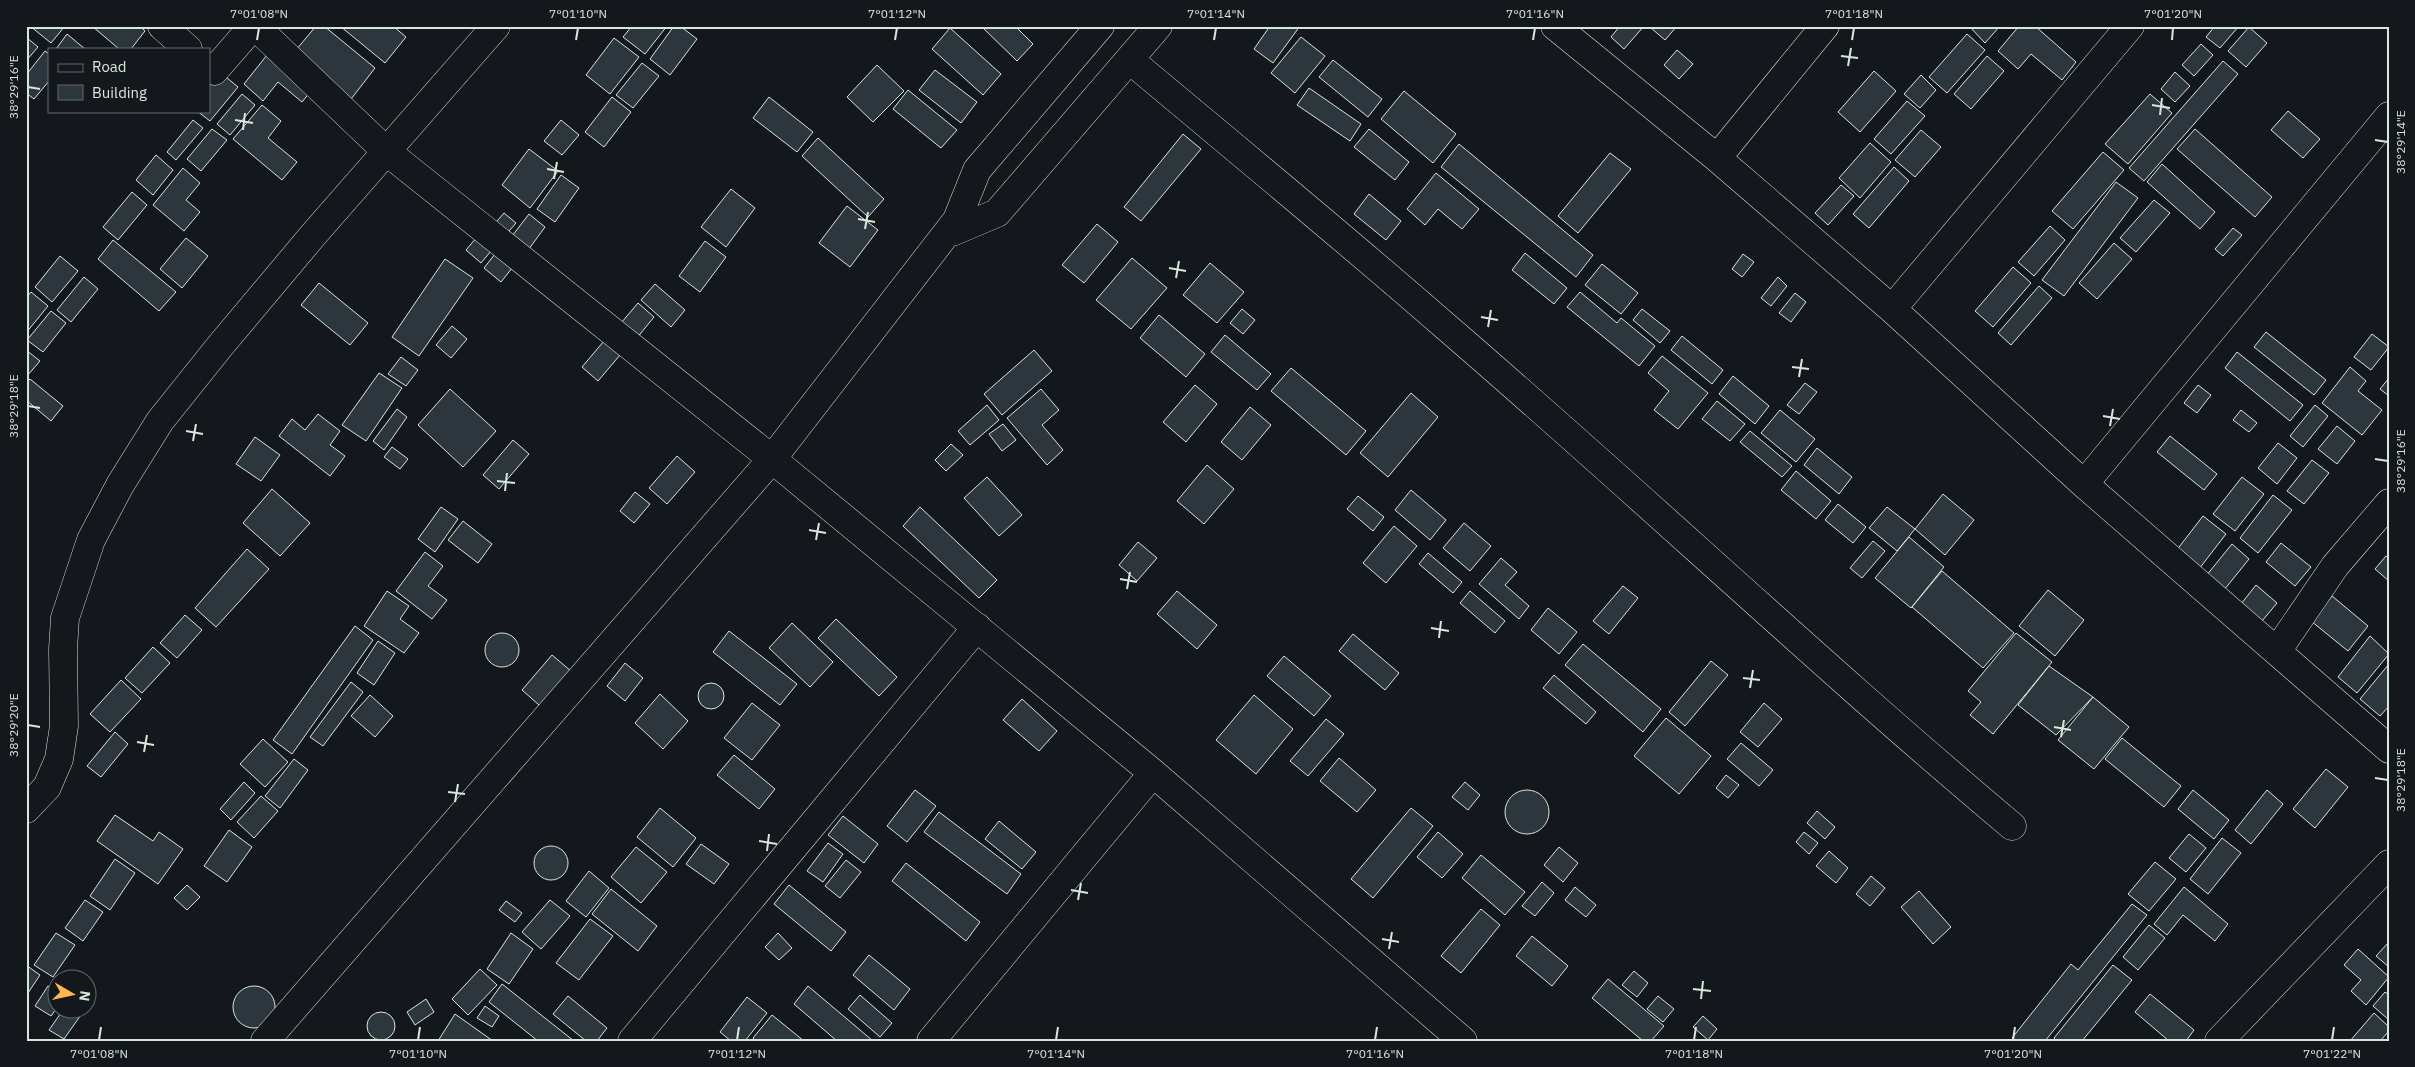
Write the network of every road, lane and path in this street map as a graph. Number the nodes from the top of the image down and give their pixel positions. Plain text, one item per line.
1 (162, 26) edge
2 (254, 26) edge
3 (496, 26) edge
4 (1100, 26) edge
5 (1158, 26) edge
6 (1555, 26) edge
7 (1825, 26) edge
8 (2130, 26) edge
9 (187, 48) edge
10 (1130, 60) junction
11 (210, 68) edge
12 (2389, 116) edge
13 (386, 151) junction
14 (1717, 158) junction
15 (956, 221) junction
16 (1892, 309) junction
17 (772, 459) junction
18 (2084, 484) junction
19 (2389, 503) edge
20 (977, 627) junction
21 (2277, 651) junction
22 (2389, 749) edge
23 (1154, 773) junction
24 (26, 809) edge
25 (2012, 826) dead end
26 (2389, 864) edge
27 (265, 1041) edge
28 (632, 1041) edge
29 (931, 1041) edge
30 (1463, 1041) edge
31 (2218, 1041) edge

1 - 9 street
2 - 11 street
2 - 13 street
3 - 13 street
4 - 15 street
5 - 10 street
6 - 14 street
7 - 14 street
8 - 16 street
10 - 15 street
10 - 25 street
12 - 18 street
13 - 17 street
13 - 24 street
14 - 16 street
15 - 17 street
16 - 18 street
17 - 20 street
17 - 27 street
18 - 21 street
19 - 21 street
20 - 23 street
20 - 28 street
21 - 22 street
23 - 29 street
23 - 30 street
26 - 31 street

